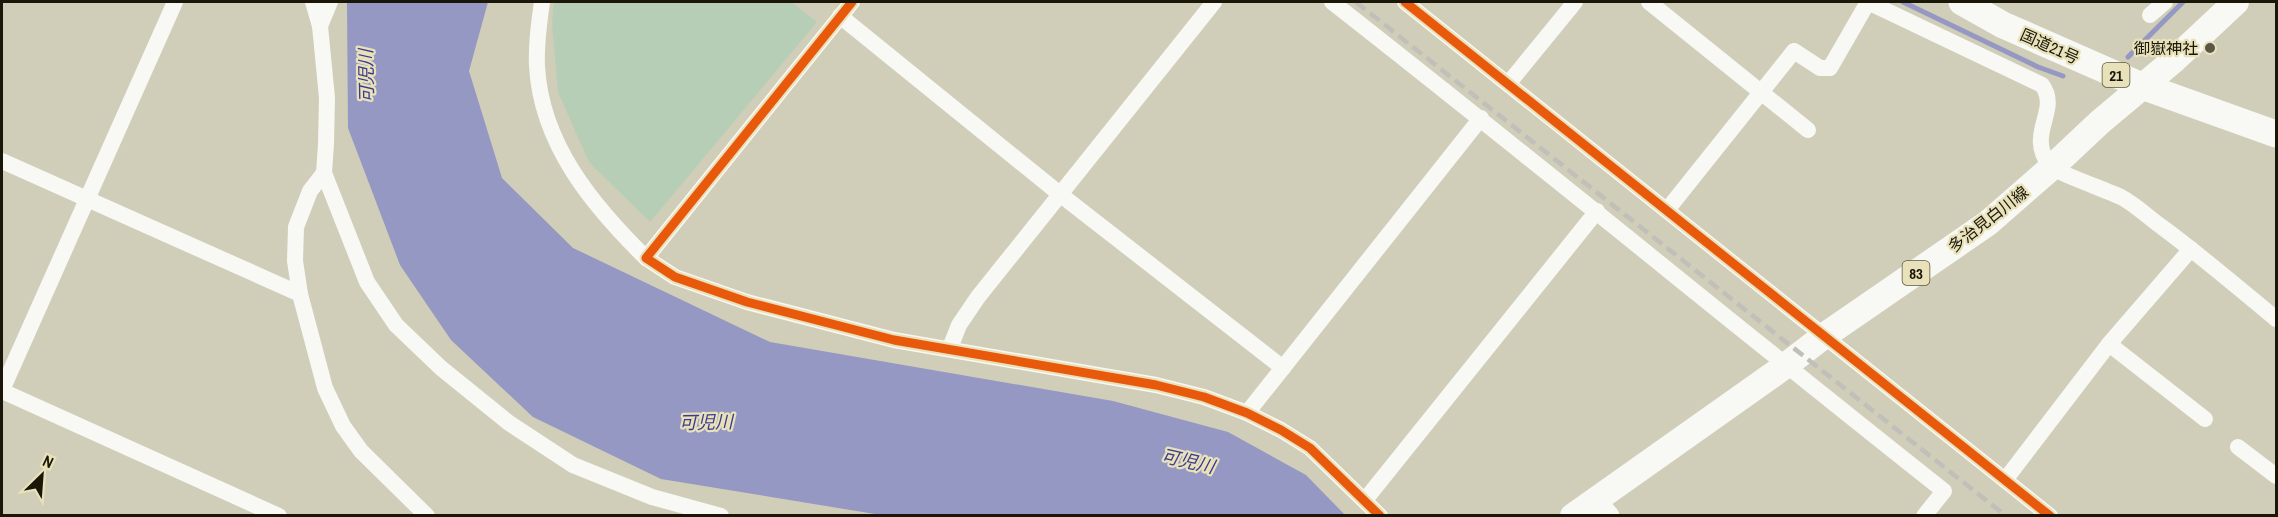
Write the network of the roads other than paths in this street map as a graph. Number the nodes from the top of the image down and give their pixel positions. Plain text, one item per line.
1 (175, 2) edge
2 (313, 2) edge
3 (330, 2) edge
4 (542, 2) edge
5 (852, 2) edge
6 (1214, 2) edge
7 (1332, 2) edge
8 (1405, 2) edge
9 (1575, 2) edge
10 (1650, 2) edge
11 (1868, 2) edge
12 (1962, 2) edge
13 (2165, 2) edge
14 (2236, 2) edge
15 (2150, 15) dead end
16 (840, 16) junction
17 (320, 26) junction
18 (1508, 84) junction
19 (2142, 86) junction
20 (1761, 92) junction
21 (1481, 118) junction
22 (1808, 130) dead end
23 (2277, 134) edge
24 (2, 161) edge
25 (2052, 168) junction
26 (324, 173) junction
27 (1060, 195) junction
28 (86, 198) junction
29 (1667, 210) junction
30 (1597, 211) junction
31 (2191, 249) junction
32 (646, 258) junction
33 (300, 294) junction
34 (2277, 319) edge
35 (1824, 336) junction
36 (2109, 344) junction
37 (950, 348) junction
38 (1785, 366) junction
39 (1283, 368) junction
40 (2, 390) edge
41 (1247, 413) junction
42 (2205, 419) dead end
43 (2238, 447) dead end
44 (2277, 476) edge
45 (2005, 480) junction
46 (1365, 500) junction
47 (1602, 508) edge
48 (279, 516) edge
49 (427, 516) edge
50 (722, 516) edge
51 (1380, 516) edge
52 (1573, 516) edge
53 (1924, 516) edge
54 (2050, 516) edge

1 - 28 street
2 - 17 street
3 - 17 street
4 - 32 street
5 - 16 street
6 - 27 street
7 - 21 street
8 - 18 street
9 - 18 street
10 - 20 street
11 - 20 street
11 - 25 street
12 - 19 highway, 国道21号 / 21
13 - 15 street
14 - 19 main road, 多治見白川線 / 83
16 - 27 street
16 - 32 street
17 - 26 street
18 - 29 street
19 - 23 highway, 国道21号 / 21
19 - 25 main road, 多治見白川線 / 83
20 - 22 street
20 - 29 street
21 - 30 street
21 - 39 street
24 - 28 street
25 - 31 street
25 - 35 main road, 多治見白川線 / 83
26 - 33 street
26 - 50 street
27 - 37 street
27 - 39 street
28 - 33 street
28 - 40 street
29 - 35 street
30 - 38 street
30 - 46 street
31 - 34 street
31 - 36 street
32 - 37 street
33 - 49 street
35 - 38 main road, 多治見白川線 / 83
35 - 45 street
36 - 42 street
36 - 45 street
37 - 41 street
38 - 47 main road, 多治見白川線 / 83
38 - 53 street
39 - 41 street
40 - 48 street
41 - 46 street
43 - 44 street
45 - 54 street
46 - 51 street
47 - 52 main road, 多治見白川線 / 83

